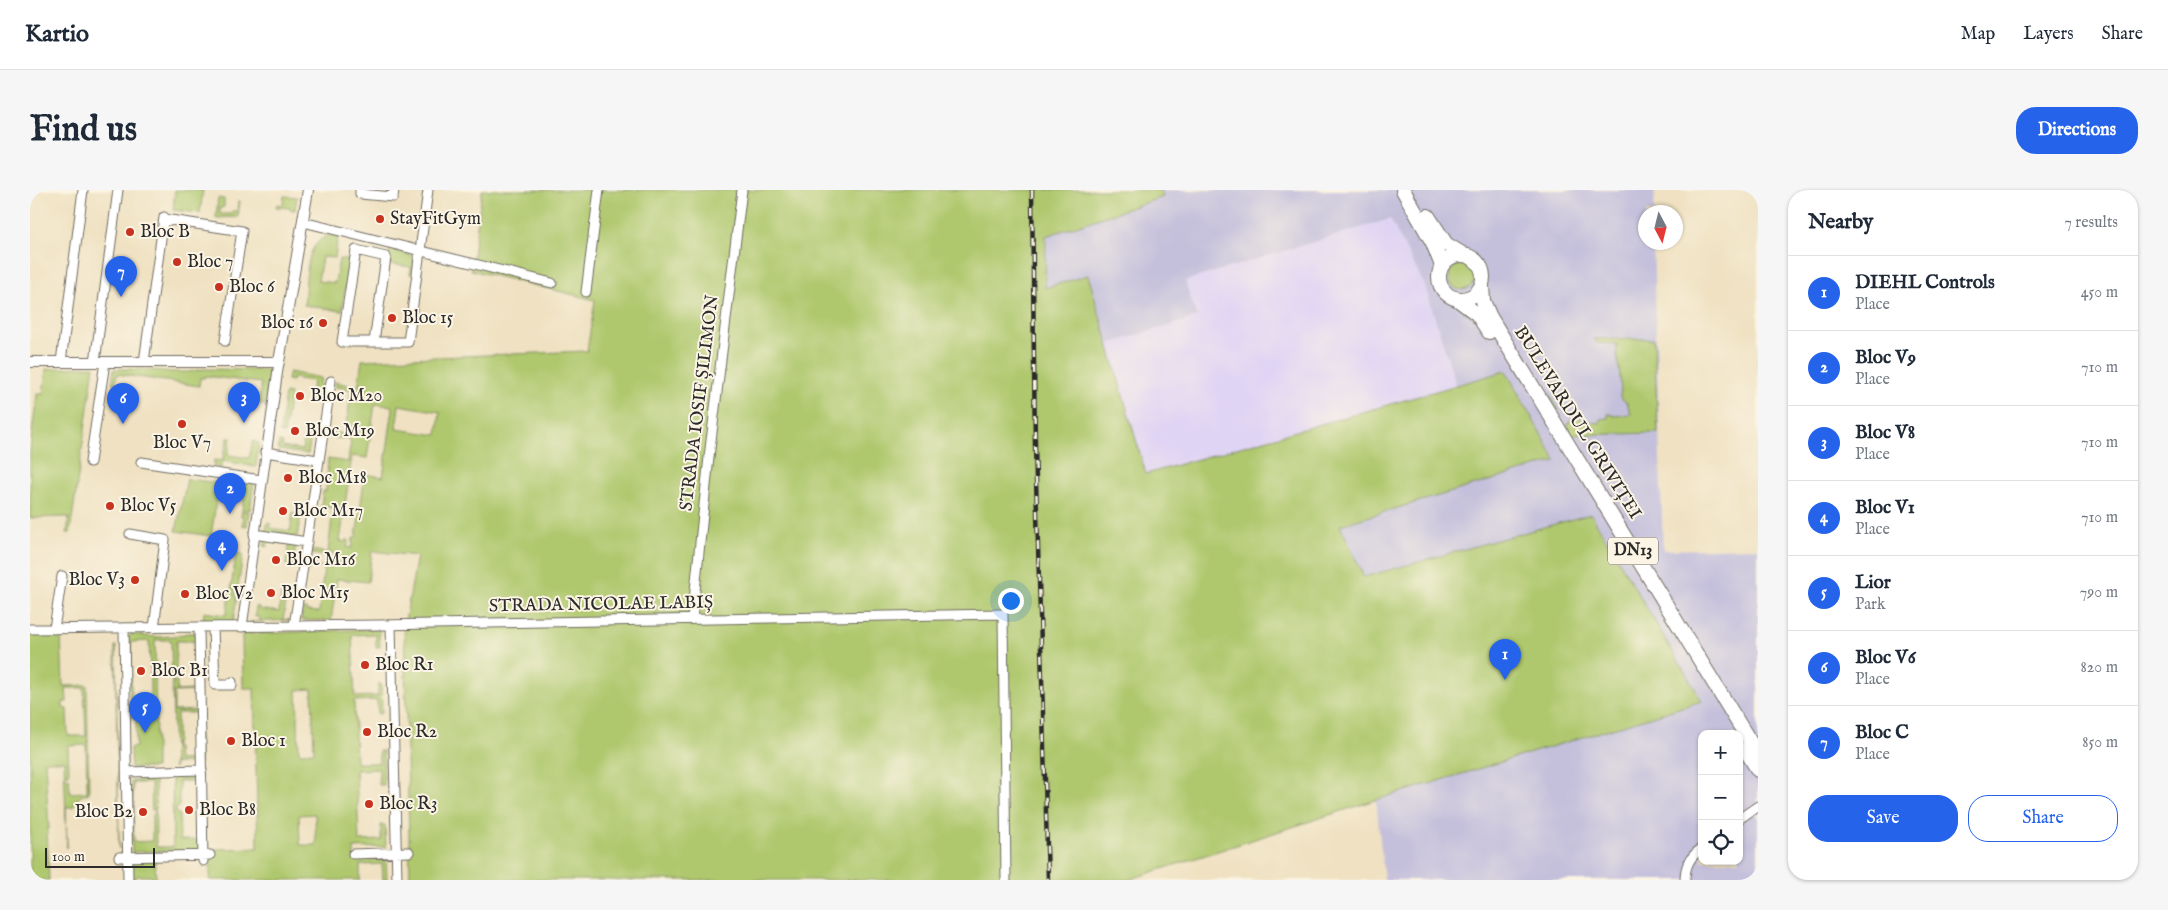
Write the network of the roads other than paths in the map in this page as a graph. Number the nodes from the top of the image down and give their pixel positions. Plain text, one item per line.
1 (83, 190) edge
2 (118, 190) edge
3 (308, 190) edge
4 (360, 190) edge
5 (394, 190) edge
6 (428, 190) edge
7 (599, 190) edge
8 (742, 190) edge
9 (1402, 190) edge
10 (1412, 190) edge
11 (303, 222) junction
12 (372, 239) junction
13 (420, 251) junction
14 (370, 254) junction
15 (1464, 255) junction
16 (1442, 266) junction
17 (552, 284) dead end
18 (1482, 286) junction
19 (586, 292) dead end
20 (1457, 299) junction
21 (225, 341) dead end
22 (374, 342) junction
23 (30, 362) edge
24 (61, 362) junction
25 (100, 362) junction
26 (144, 362) junction
27 (279, 362) junction
28 (331, 381) dead end
29 (265, 452) junction
30 (318, 460) junction
31 (90, 462) dead end
32 (141, 462) dead end
33 (261, 480) junction
34 (130, 534) dead end
35 (254, 534) junction
36 (307, 542) junction
37 (62, 576) dead end
38 (692, 619) junction
39 (391, 625) junction
40 (294, 626) junction
41 (200, 627) junction
42 (213, 627) junction
43 (242, 627) junction
44 (124, 628) junction
45 (154, 628) junction
46 (30, 629) edge
47 (54, 629) junction
48 (232, 682) dead end
49 (1734, 730) edge
50 (1743, 746) edge
51 (1758, 755) edge
52 (202, 770) junction
53 (1758, 770) edge
54 (127, 772) junction
55 (1758, 806) edge
56 (1743, 816) edge
57 (409, 852) dead end
58 (1698, 852) edge
59 (396, 853) junction
60 (354, 854) dead end
61 (124, 857) junction
62 (128, 880) edge
63 (397, 880) edge
64 (1006, 880) edge
65 (1685, 880) edge

1 - 24 street
2 - 25 street
3 - 11 street
4 - 5 street
6 - 13 street
7 - 19 street
8 - 38 street, STRADA IOSIF ȘILIMON
9 - 16 main road
10 - 15 main road
11 - 12 street
11 - 27 street
12 - 13 street
12 - 14 street
13 - 17 street
13 - 22 street
14 - 22 street
14 - 22 street
15 - 16 main road
15 - 18 main road
16 - 20 main road
18 - 20 main road
18 - 51 main road, BULEVARDUL GRIVIȚEI / DN13
20 - 49 main road, BULEVARDUL GRIVIȚEI
21 - 26 street
23 - 24 street
24 - 25 street
25 - 26 street
25 - 31 street
26 - 27 street
27 - 29 street
28 - 30 street
29 - 30 street
29 - 33 street
30 - 36 street
32 - 33 street
33 - 35 street
34 - 45 street
35 - 36 street
35 - 43 street
36 - 40 street
37 - 47 street
38 - 39 street, STRADA NICOLAE LABIȘ
38 - 64 street, STRADA NICOLAE LABIȘ
39 - 40 street, STRADA NICOLAE LABIȘ
39 - 59 street
40 - 43 street, STRADA NICOLAE LABIȘ
41 - 42 street, STRADA NICOLAE LABIȘ
41 - 45 street, STRADA NICOLAE LABIȘ
41 - 52 street
42 - 43 street, STRADA NICOLAE LABIȘ
42 - 48 street
44 - 45 street, STRADA NICOLAE LABIȘ
44 - 47 street, STRADA NICOLAE LABIȘ
44 - 54 street
46 - 47 street, STRADA NICOLAE LABIȘ
50 - 53 main road
52 - 54 street
52 - 61 street
54 - 61 street
55 - 56 street
57 - 59 street
58 - 65 street
59 - 60 street
59 - 63 street
61 - 62 street

